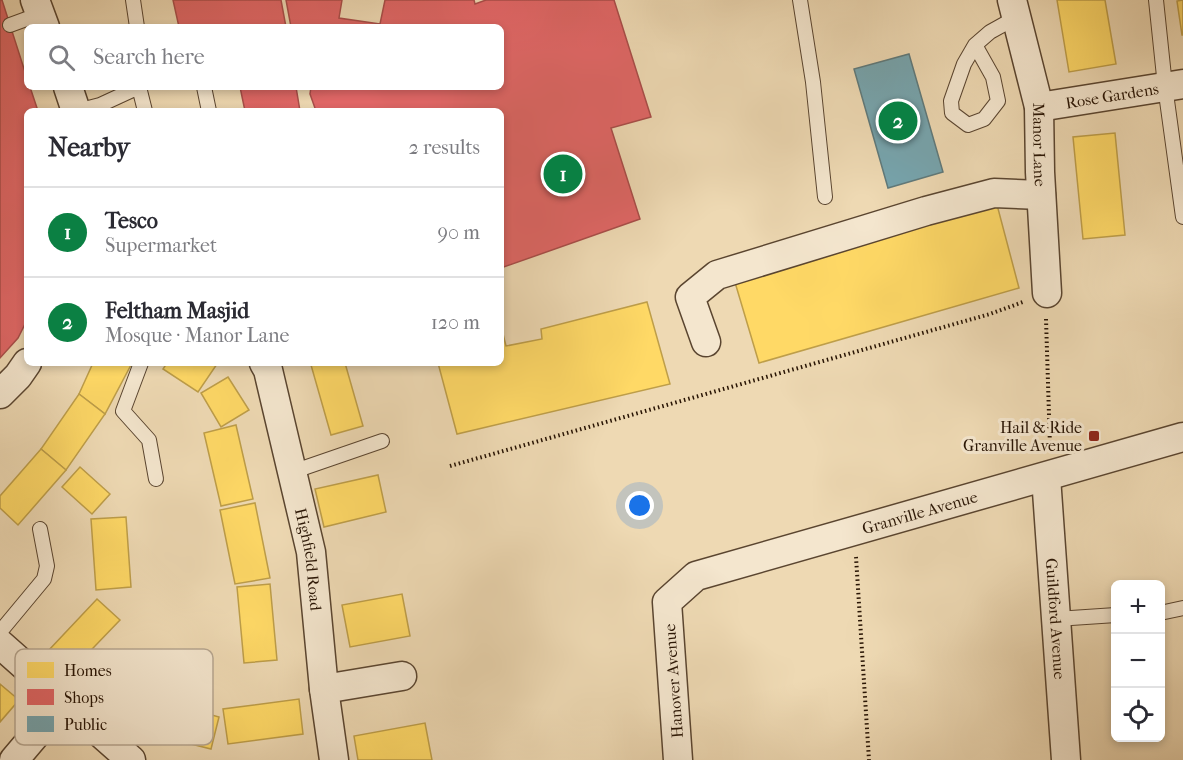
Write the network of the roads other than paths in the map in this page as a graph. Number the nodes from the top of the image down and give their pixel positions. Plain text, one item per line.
1 (133, 0) edge
2 (800, 0) edge
3 (1156, 0) edge
4 (1014, 8) edge
5 (40, 14) edge
6 (137, 24) edge
7 (10, 25) dead end
8 (975, 45) junction
9 (1174, 85) edge
10 (69, 90) edge
11 (132, 90) edge
12 (140, 90) edge
13 (205, 90) edge
14 (1039, 107) junction
15 (75, 108) edge
16 (88, 108) edge
17 (144, 108) edge
18 (208, 108) edge
19 (1041, 195) junction
20 (825, 197) dead end
21 (1183, 217) edge
22 (1047, 293) road end
23 (706, 342) dead end
24 (25, 366) edge
25 (140, 366) edge
26 (266, 366) edge
27 (0, 394) edge
28 (1183, 437) edge
29 (382, 441) dead end
30 (292, 472) junction
31 (1046, 477) junction
32 (156, 479) dead end
33 (40, 529) dead end
34 (667, 602) joint
35 (1183, 608) edge
36 (1165, 612) edge
37 (1111, 615) edge
38 (1056, 619) junction
39 (0, 632) edge
40 (0, 644) edge
41 (15, 657) edge
42 (402, 676) dead end
43 (324, 689) junction
44 (27, 745) edge
45 (114, 745) edge
46 (14, 760) edge
47 (131, 760) edge
48 (334, 760) edge
49 (678, 760) edge
50 (1066, 760) edge

1 - 6 lane
2 - 20 lane
3 - 9 lane
4 - 8 lane
4 - 14 street, Manor Lane
5 - 7 lane
8 - 8 lane
9 - 14 street, Rose Gardens
9 - 21 lane
10 - 15 street
11 - 16 lane
12 - 17 lane
13 - 18 lane
14 - 19 street, Manor Lane
19 - 22 street, Manor Lane
19 - 23 street
24 - 27 street
25 - 32 lane
26 - 30 street, Highfield Road
28 - 31 street, Granville Avenue
29 - 30 lane
30 - 43 street, Highfield Road
31 - 34 street, Granville Avenue
31 - 38 street, Guildford Avenue
33 - 39 lane
34 - 49 street, Hanover Avenue
35 - 36 lane
37 - 38 lane
38 - 50 street, Guildford Avenue
40 - 41 street
42 - 43 street
43 - 48 street, Highfield Road
44 - 46 street
45 - 47 street

